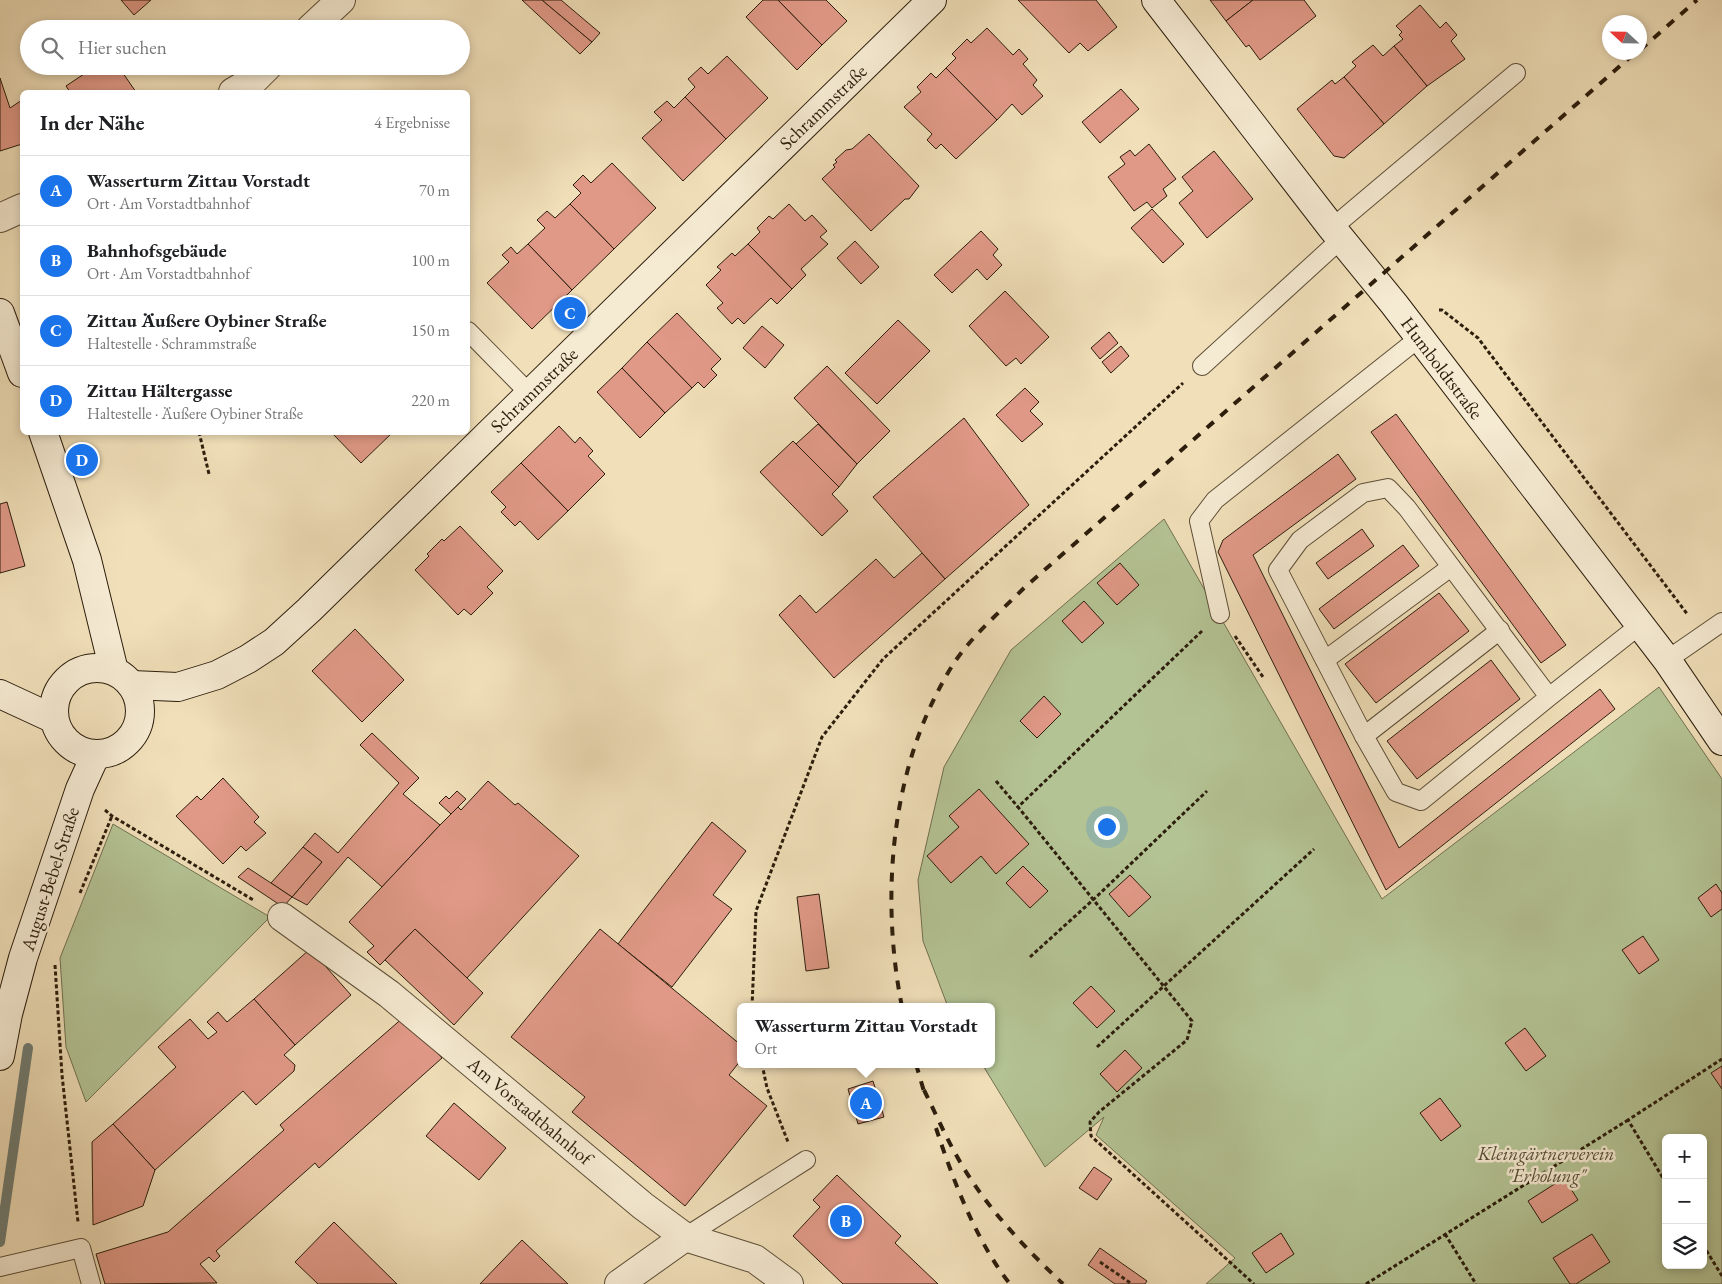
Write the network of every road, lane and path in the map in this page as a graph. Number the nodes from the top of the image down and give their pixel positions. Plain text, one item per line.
1 (341, 0) edge
2 (932, 0) edge
3 (1156, 0) edge
4 (320, 20) edge
5 (1516, 73) dead end
6 (259, 75) edge
7 (236, 90) edge
8 (20, 209) edge
9 (0, 218) edge
10 (1337, 234) junction
11 (1394, 304) junction
12 (0, 313) edge
13 (470, 333) edge
14 (1419, 338) junction
15 (20, 366) edge
16 (1202, 366) joint
17 (530, 394) junction
18 (44, 435) edge
19 (200, 435) edge
20 (209, 474) dead end
21 (1452, 567) junction
22 (101, 614) junction
23 (1220, 614) junction
24 (1722, 622) edge
25 (1640, 625) junction
26 (1500, 630) junction
27 (1704, 635) junction
28 (1325, 660) junction
29 (1667, 660) junction
30 (81, 671) junction
31 (123, 678) junction
32 (1263, 678) dead end
33 (178, 687) junction
34 (4, 696) edge
35 (1549, 697) junction
36 (55, 708) junction
37 (138, 726) junction
38 (1364, 736) junction
39 (1722, 741) edge
40 (87, 752) junction
41 (996, 781) dead end
42 (80, 789) junction
43 (1207, 791) dead end
44 (1018, 807) junction
45 (112, 816) junction
46 (1314, 849) dead end
47 (80, 895) dead end
48 (1094, 899) junction
49 (282, 917) joint
50 (55, 956) dead end
51 (1030, 957) dead end
52 (1165, 986) junction
53 (752, 1003) edge
54 (1097, 1047) dead end
55 (0, 1056) edge
56 (1722, 1059) edge
57 (763, 1068) edge
58 (1628, 1120) junction
59 (802, 1163) joint
60 (1664, 1179) edge
61 (1445, 1234) junction
62 (684, 1237) junction
63 (81, 1248) junction
64 (1707, 1252) edge
65 (1100, 1262) dead end
66 (1, 1267) edge
67 (1722, 1276) edge
68 (91, 1284) edge
69 (619, 1284) edge
70 (789, 1284) edge
71 (1132, 1284) edge
72 (1254, 1284) edge
73 (1366, 1284) edge
74 (1476, 1284) edge

1 - 4 main road
2 - 17 main road, Schrammstraße
3 - 10 main road, Humboldtstraße
5 - 10 lane
6 - 7 main road
8 - 9 main road
10 - 11 main road, Humboldtstraße
10 - 16 lane
11 - 14 main road, Humboldtstraße
11 - 27 path
12 - 15 main road
13 - 17 lane
14 - 23 lane
14 - 25 main road, Humboldtstraße
16 - 53 path
17 - 33 main road, Schrammstraße
18 - 22 main road
19 - 20 path
21 - 26 lane
21 - 28 lane
21 - 28 lane
22 - 30 main road
22 - 31 main road
23 - 32 path
23 - 44 path
24 - 27 lane
25 - 29 main road, Humboldtstraße
25 - 35 lane
26 - 35 lane
26 - 38 lane
27 - 29 lane
28 - 38 lane
29 - 39 main road, Humboldtstraße
30 - 31 main road
30 - 36 main road
31 - 33 main road, Schrammstraße
31 - 37 main road
33 - 37 main road, Schrammstraße
34 - 36 main road
35 - 38 lane
36 - 40 main road
37 - 40 main road
40 - 42 main road, August-Bebel-Straße
41 - 44 path
42 - 45 path
42 - 55 main road, August-Bebel-Straße
43 - 48 path
44 - 48 path
45 - 47 path
45 - 49 path
46 - 52 path
48 - 51 path
48 - 52 path
49 - 62 main road, Am Vorstadtbahnhof
50 - 63 path
52 - 54 path
52 - 72 path
56 - 58 path
57 - 59 path
58 - 60 path
58 - 61 path
59 - 62 lane
61 - 73 path
61 - 74 path
62 - 69 main road
62 - 70 main road, Am Vorstadtbahnhof
63 - 66 lane
63 - 68 lane
64 - 67 path
65 - 71 path

